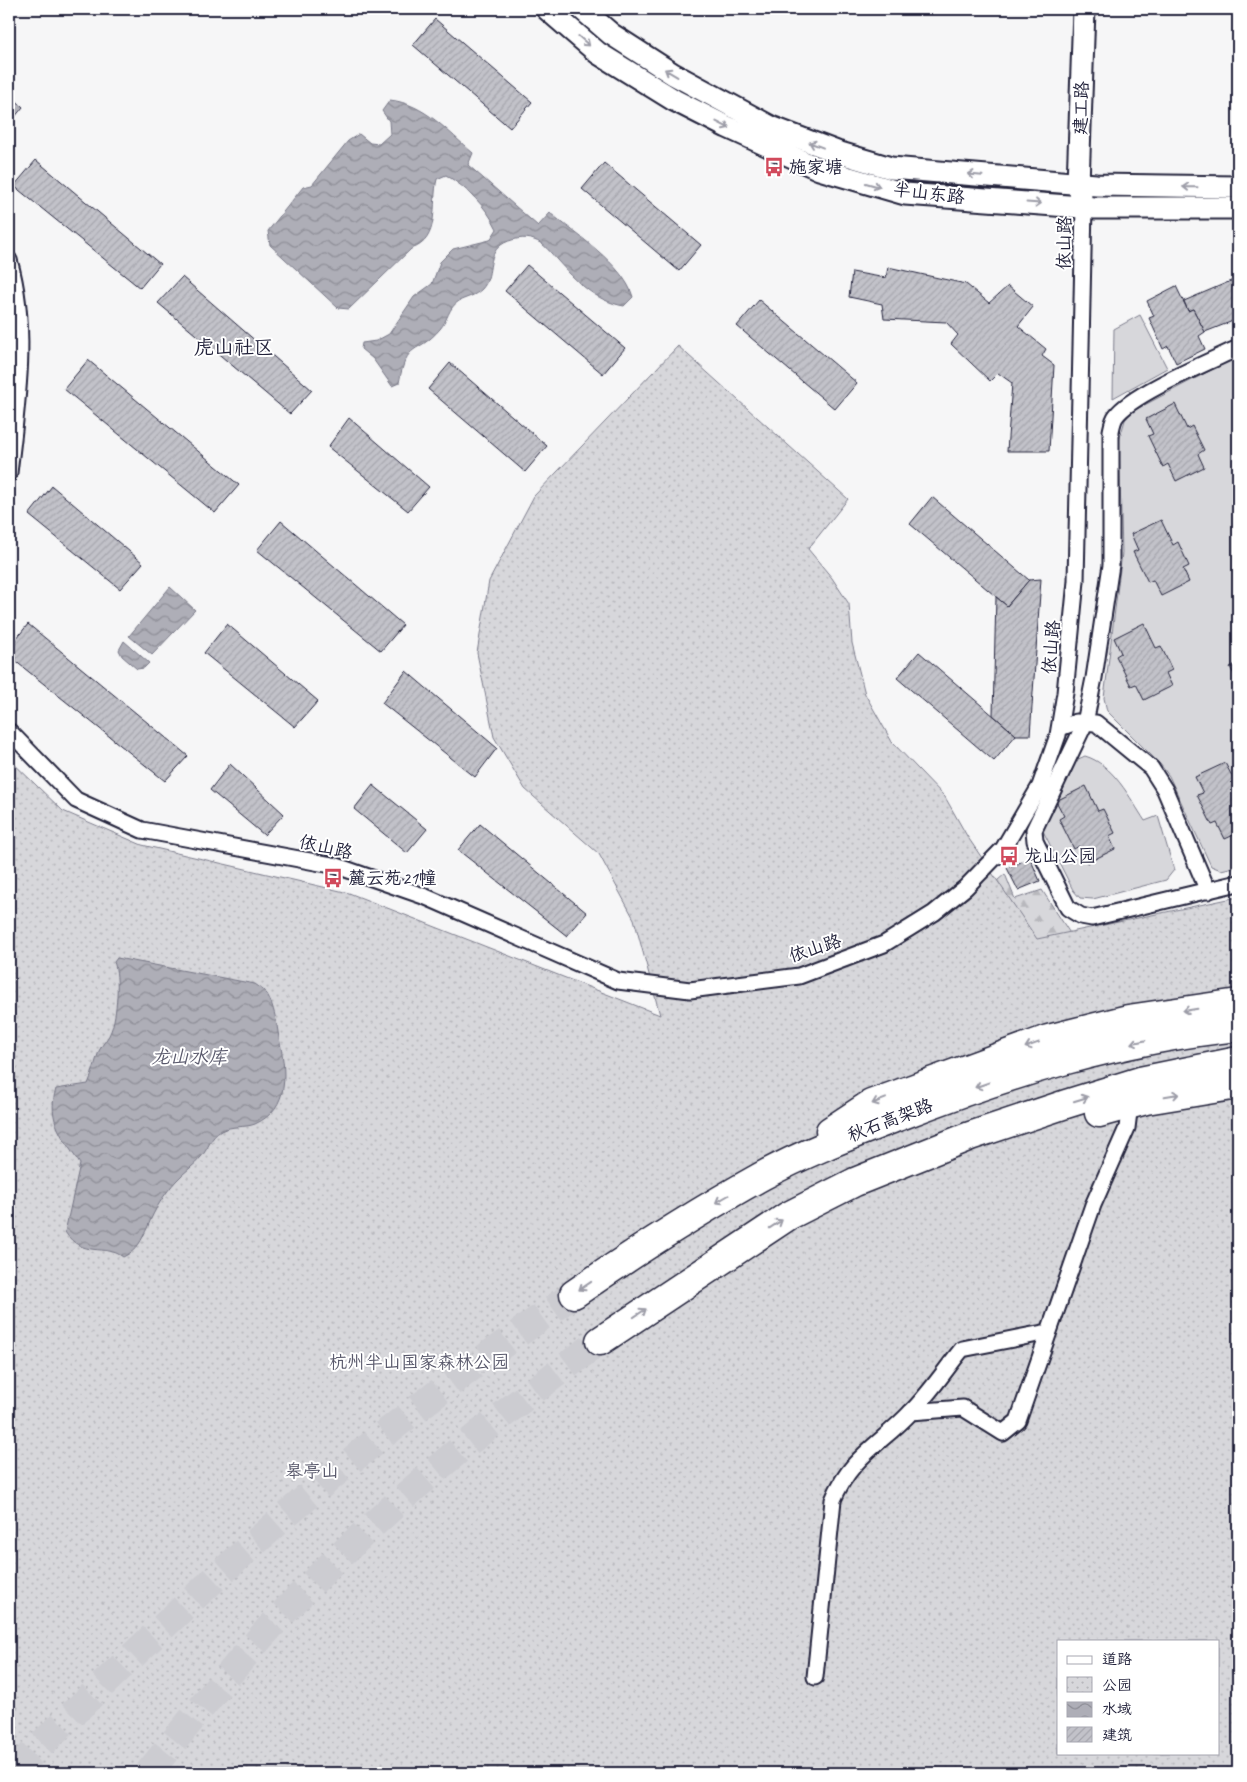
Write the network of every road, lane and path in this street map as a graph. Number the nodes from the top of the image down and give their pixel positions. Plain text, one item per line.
1 (547, 9) edge
2 (582, 9) edge
3 (1084, 9) edge
4 (1078, 184) junction
5 (1238, 187) edge
6 (1084, 206) junction
7 (1238, 208) edge
8 (9, 260) edge
9 (1238, 348) edge
10 (9, 473) edge
11 (1085, 723) junction
12 (1060, 728) junction
13 (9, 730) edge
14 (1238, 884) edge
15 (1208, 891) junction
16 (1238, 1003) edge
17 (1238, 1027) edge
18 (1238, 1061) edge
19 (1238, 1085) edge
20 (1130, 1104) junction
21 (764, 1175) junction
22 (855, 1182) junction
23 (574, 1294) tunnel mouth
24 (1048, 1332) junction
25 (600, 1341) tunnel mouth
26 (911, 1412) junction
27 (815, 1677) dead end

1 -> 6 main road, 半山东路
4 -> 2 main road, 半山东路
3 - 4 main road, 建工路
5 -> 4 main road, 半山东路
4 - 6 main road, 建工路
6 - 7 main road, 半山东路
6 - 12 street, 依山路
8 - 10 street
9 - 11 street
11 - 12 street
11 - 15 street
11 - 15 street
12 - 13 street, 依山路
14 - 15 street
16 -> 21 highway
17 -> 21 highway, 秋石高架路
22 -> 18 highway
20 -> 19 highway
20 - 22 highway
20 - 24 street
21 -> 23 highway, 秋石高架路
25 -> 22 highway
24 - 26 street
24 - 26 street
26 - 27 street

